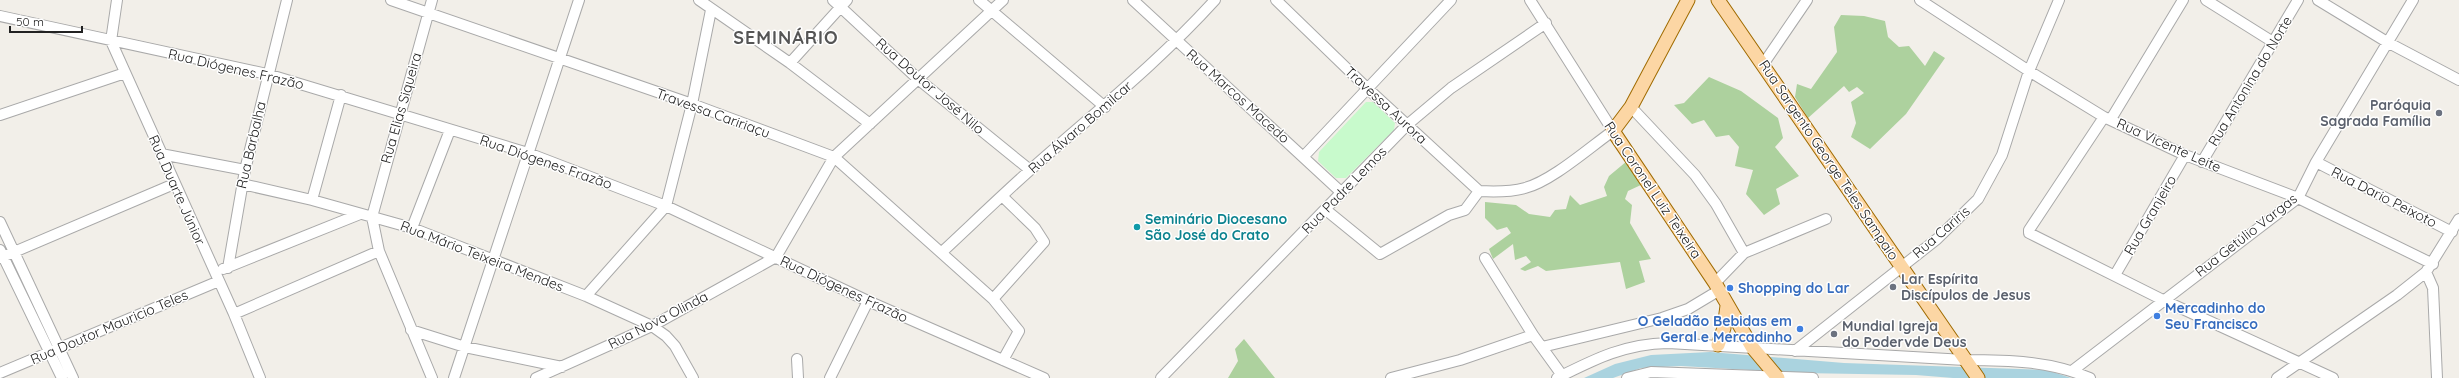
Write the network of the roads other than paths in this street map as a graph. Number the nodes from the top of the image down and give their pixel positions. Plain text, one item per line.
1 (117, 0) edge
2 (287, 0) edge
3 (391, 0) edge
4 (432, 0) edge
5 (579, 0) edge
6 (699, 0) edge
7 (979, 0) edge
8 (1003, 0) edge
9 (1133, 0) edge
10 (1215, 0) edge
11 (1276, 0) edge
12 (1451, 0) edge
13 (1530, 0) edge
14 (1688, 0) edge
15 (1718, 0) edge
16 (1807, 0) edge
17 (1920, 0) edge
18 (2059, 0) edge
19 (2183, 0) edge
20 (2206, 0) edge
21 (2298, 0) edge
22 (2318, 0) edge
23 (2413, 0) edge
24 (841, 2) edge
25 (711, 10) junction
26 (991, 11) junction
27 (428, 14) junction
28 (0, 16) edge
29 (1546, 23) junction
30 (111, 41) junction
31 (1178, 41) junction
32 (2273, 42) junction
33 (2387, 42) junction
34 (559, 60) junction
35 (790, 63) junction
36 (1764, 63) junction
37 (2029, 71) junction
38 (125, 74) junction
39 (267, 74) junction
40 (918, 79) junction
41 (2459, 80) edge
42 (1367, 88) junction
43 (341, 95) junction
44 (692, 104) junction
45 (1105, 107) junction
46 (1631, 107) junction
47 (399, 113) junction
48 (0, 115) edge
49 (2107, 118) junction
50 (870, 124) junction
51 (1407, 125) junction
52 (450, 130) junction
53 (1613, 131) junction
54 (528, 153) junction
55 (161, 154) junction
56 (2185, 155) junction
57 (1304, 156) junction
58 (834, 157) junction
59 (2202, 162) junction
60 (2316, 162) junction
61 (245, 170) junction
62 (1030, 170) junction
63 (174, 184) junction
64 (242, 184) junction
65 (1479, 191) junction
66 (1342, 193) junction
67 (1002, 196) junction
68 (2298, 198) junction
69 (312, 200) junction
70 (666, 206) junction
71 (1326, 210) junction
72 (360, 214) junction
73 (372, 217) junction
74 (2459, 219) edge
75 (1826, 220) dead end
76 (0, 222) edge
77 (412, 228) junction
78 (2452, 232) junction
79 (379, 251) junction
80 (14, 252) junction
81 (942, 252) junction
82 (1744, 254) junction
83 (1, 255) edge
84 (776, 257) junction
85 (1485, 258) dead end
86 (493, 261) junction
87 (1901, 267) junction
88 (228, 268) junction
89 (2429, 268) junction
90 (2115, 275) junction
91 (217, 277) junction
92 (1717, 287) junction
93 (586, 296) junction
94 (993, 299) junction
95 (2163, 300) junction
96 (868, 301) junction
97 (1728, 306) junction
98 (40, 307) junction
99 (29, 310) junction
100 (234, 314) junction
101 (652, 326) junction
102 (411, 330) junction
103 (1533, 335) junction
104 (1718, 345) junction
105 (465, 347) junction
106 (1542, 347) junction
107 (1752, 347) junction
108 (60, 348) junction
109 (1795, 351) junction
110 (50, 353) junction
111 (797, 358) dead end
112 (1004, 360) junction
113 (1965, 360) junction
114 (2300, 362) junction
115 (562, 367) junction
116 (2072, 370) junction
117 (0, 373) edge
118 (834, 376) edge
119 (1561, 377) edge
120 (1778, 377) edge
121 (62, 378) edge
122 (73, 378) edge
123 (260, 378) edge
124 (432, 378) edge
125 (454, 378) edge
126 (536, 378) edge
127 (693, 378) edge
128 (798, 378) edge
129 (1044, 378) edge
130 (1161, 378) edge
131 (1391, 378) edge
132 (1627, 378) edge
133 (1813, 378) edge
134 (1978, 378) edge
135 (2090, 378) edge
136 (2277, 378) edge
137 (2333, 378) edge
138 (2437, 378) edge

1 - 30 street
2 - 39 street, Rua Barbalha
3 - 27 street, Travessa Caririaçu
4 - 27 street, Rua Elias Siqueira
5 - 34 street
6 - 25 street
7 - 26 street
8 - 26 street
9 - 31 street, Rua Marcos Macedo
10 - 31 street, Rua Álvaro Bomilcar
11 - 42 street, Travessa Aurora
12 - 42 street
13 - 29 street, Rua Coronel Luiz Teixeira
14 - 46 main road
15 - 36 main road, Rua Sargento George Teles Sampaio
16 - 36 street
17 - 37 street, Rua Vicente Leite
18 - 37 street, Rua Cariris
19 - 49 street
20 - 32 street
21 - 32 street, Rua Antonina do Norte
22 - 33 street
23 - 33 street, Rua Getúlio Vargas
24 - 35 street
24 - 40 street, Rua Doutor José Nilo
25 - 35 street
25 - 44 street
26 - 40 street
26 - 45 street
27 - 34 street, Travessa Caririaçu
27 - 47 street, Rua Elias Siqueira
28 - 30 street, Rua Diógenes Frazão
29 - 51 street, Rua Padre Lemos
29 - 53 street, Rua Coronel Luiz Teixeira
30 - 38 street, Rua Duarte Júnior
30 - 39 street, Rua Diógenes Frazão
31 - 45 street, Rua Álvaro Bomilcar
31 - 57 street, Rua Marcos Macedo
32 - 59 street, Rua Antonina do Norte
33 - 41 street
33 - 60 street, Rua Getúlio Vargas
34 - 44 street, Travessa Caririaçu
34 - 54 street
35 - 50 street
36 - 87 main road, Rua Sargento George Teles Sampaio
37 - 49 street, Rua Vicente Leite
37 - 87 street, Rua Cariris
38 - 48 street
38 - 55 street, Rua Duarte Júnior
39 - 43 street, Rua Diógenes Frazão
39 - 61 street, Rua Barbalha
40 - 50 street
40 - 62 street, Rua Doutor José Nilo
42 - 51 street, Travessa Aurora
42 - 57 street
43 - 47 street, Rua Diógenes Frazão
43 - 69 street
44 - 58 street, Travessa Caririaçu
44 - 70 street
45 - 62 street, Rua Álvaro Bomilcar
46 - 53 main road
46 - 82 street
47 - 52 street, Rua Diógenes Frazão
47 - 73 street, Rua Elias Siqueira
49 - 56 street, Rua Vicente Leite
49 - 90 street
50 - 58 street
51 - 65 street, Travessa Aurora
51 - 66 street, Rua Padre Lemos
52 - 54 street, Rua Diógenes Frazão
52 - 77 street
53 - 65 street
53 - 92 main road, Rua Coronel Luiz Teixeira
54 - 70 street, Rua Diógenes Frazão
54 - 86 street
55 - 61 street
55 - 63 street, Rua Duarte Júnior
56 - 59 street, Rua Vicente Leite
56 - 90 street, Rua Granjeiro
57 - 66 street, Rua Marcos Macedo
58 - 81 street, Travessa Caririaçu
58 - 84 street
59 - 68 street, Rua Vicente Leite
60 - 68 street, Rua Getúlio Vargas
60 - 78 street, Rua Dario Peixoto
61 - 64 street, Rua Barbalha
62 - 67 street, Rua Álvaro Bomilcar
63 - 80 street
63 - 91 street, Rua Duarte Júnior
64 - 69 street, Rua Mário Teixeira Mendes
64 - 88 street, Rua Barbalha
65 - 71 street
66 - 71 street, Rua Padre Lemos
67 - 81 street, Rua Álvaro Bomilcar
67 - 94 street
68 - 89 street, Rua Vicente Leite
68 - 95 street, Rua Getúlio Vargas
69 - 72 street, Rua Mário Teixeira Mendes
70 - 84 street, Rua Diógenes Frazão
70 - 93 street
71 - 130 street, Rua Padre Lemos
72 - 73 street, Rua Mário Teixeira Mendes
72 - 88 street, Rua Doutor Mauricio Teles
73 - 77 street, Rua Mário Teixeira Mendes
73 - 79 street
74 - 78 street
75 - 82 street
76 - 80 street
77 - 86 street, Rua Mário Teixeira Mendes
78 - 89 street
79 - 100 street
79 - 102 street
80 - 83 street
80 - 98 street
81 - 94 street, Travessa Caririaçu
82 - 92 street
83 - 99 street
84 - 96 street, Rua Diógenes Frazão
84 - 101 street, Rua Nova Olinda
85 - 103 street
86 - 93 street, Rua Mário Teixeira Mendes
86 - 105 street
87 - 109 street, Rua Cariris
87 - 113 main road, Rua Sargento George Teles Sampaio
88 - 91 street, Rua Doutor Mauricio Teles
89 - 114 street
89 - 138 street
90 - 95 street
91 - 100 street, Rua Duarte Júnior
91 - 108 street, Rua Doutor Mauricio Teles
92 - 97 main road, Rua Coronel Luiz Teixeira
92 - 106 street
93 - 101 street, Rua Mário Teixeira Mendes
94 - 112 street, Travessa Caririaçu
95 - 114 street
95 - 116 street, Rua Getúlio Vargas
96 - 112 street, Rua Diógenes Frazão
96 - 118 street
97 - 104 main road
97 - 107 main road, Rua Coronel Luiz Teixeira
98 - 99 street
98 - 108 street
99 - 110 street
100 - 123 street, Rua Duarte Júnior
101 - 115 street, Rua Nova Olinda
101 - 127 street, Rua Mário Teixeira Mendes
102 - 105 street
102 - 124 street
103 - 106 street
103 - 131 street
104 - 107 street
104 - 119 street
105 - 115 street
105 - 125 street
106 - 119 street
107 - 109 street
107 - 120 main road, Rua Coronel Luiz Teixeira
108 - 110 street, Rua Doutor Mauricio Teles
108 - 122 street
109 - 113 street
110 - 117 street, Rua Doutor Mauricio Teles
110 - 121 street
111 - 128 street
112 - 129 street, Rua Diógenes Frazão
113 - 116 street
113 - 134 main road, Rua Sargento George Teles Sampaio
114 - 136 street
114 - 137 street
115 - 126 street, Rua Nova Olinda
116 - 135 street
120 - 132 street
120 - 133 street

